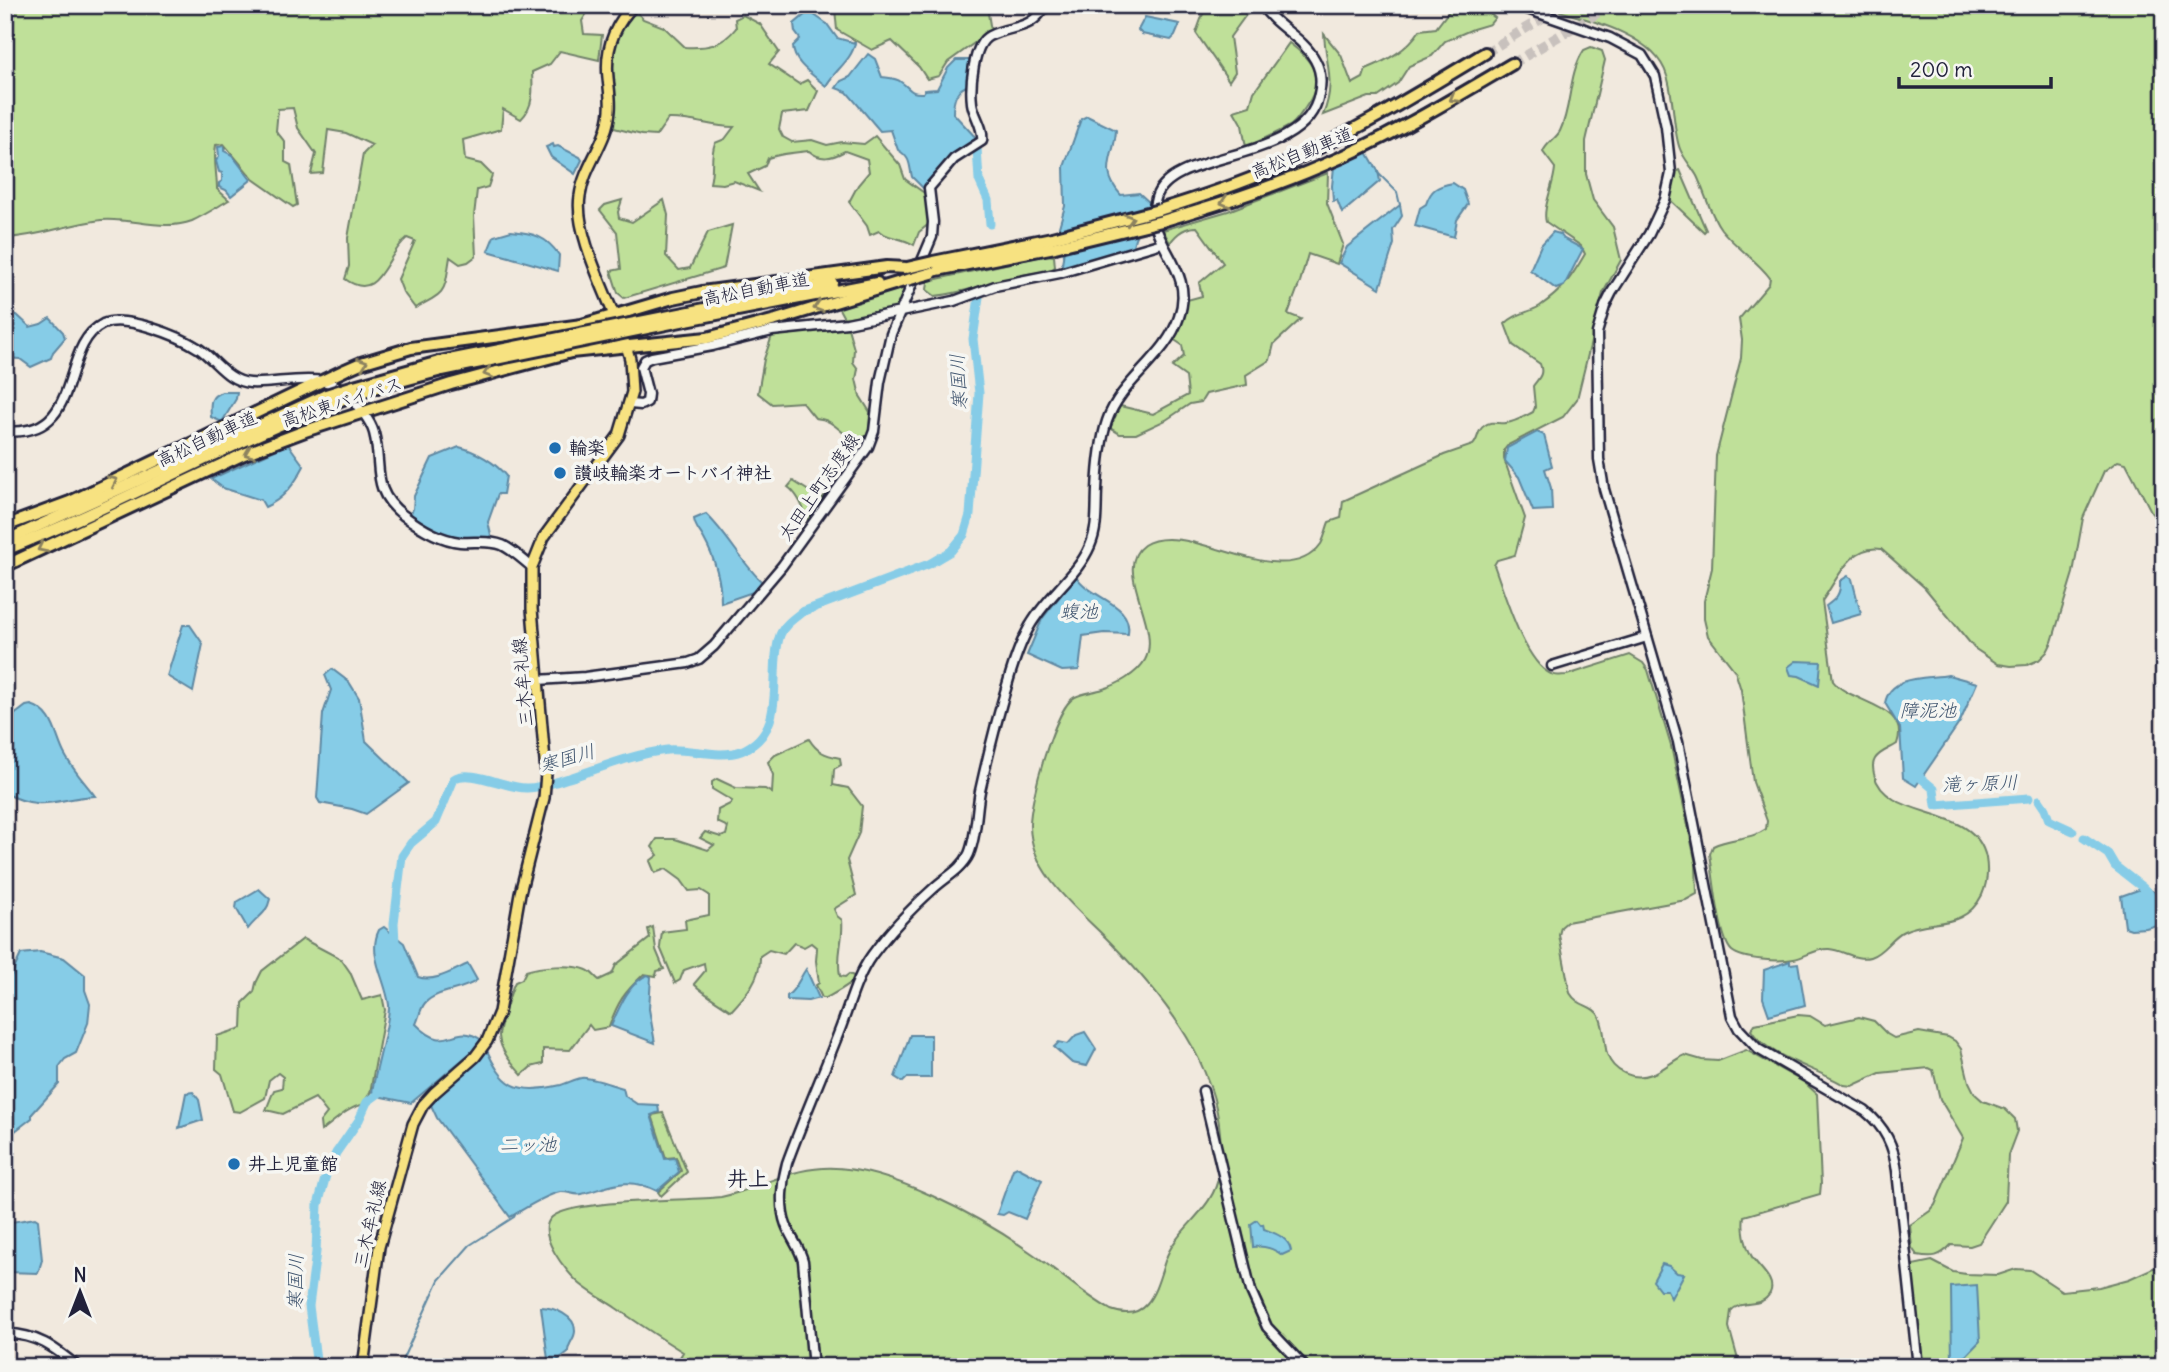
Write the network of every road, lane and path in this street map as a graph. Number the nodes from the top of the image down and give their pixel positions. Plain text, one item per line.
1 (634, 5) edge
2 (1046, 5) edge
3 (1262, 5) edge
4 (1516, 5) edge
5 (1485, 53) tunnel mouth
6 (1513, 64) tunnel mouth
7 (1161, 216) junction
8 (1053, 242) junction
9 (1162, 243) junction
10 (932, 269) junction
11 (907, 275) junction
12 (901, 312) junction
13 (616, 317) junction
14 (626, 345) junction
15 (441, 366) junction
16 (321, 381) junction
17 (330, 398) junction
18 (630, 404) junction
19 (362, 413) junction
20 (5, 431) edge
21 (5, 526) edge
22 (5, 541) edge
23 (5, 551) edge
24 (5, 566) edge
25 (532, 567) junction
26 (1647, 637) junction
27 (1552, 666) dead end
28 (538, 680) junction
29 (1203, 1091) dead end
30 (5, 1334) edge
31 (78, 1367) edge
32 (363, 1367) edge
33 (813, 1367) edge
34 (1306, 1367) edge
35 (1918, 1367) edge

1 - 13 main road, 三木牟礼線
2 - 12 street, 太田上町志度線
3 - 9 street
4 - 26 street
5 - 7 highway, 高松自動車道
6 -> 7 highway, 高松自動車道
7 - 8 highway, 高松自動車道, bridge
8 - 10 highway, 高松自動車道
8 - 10 highway, 高松自動車道
9 - 12 street
9 - 33 street
10 - 11 highway, 高松自動車道, bridge
11 - 13 highway, 高松東バイパス
11 -> 14 highway, 高松東バイパス
11 - 15 highway, 高松自動車道, bridge
12 - 18 street
12 - 28 street, 太田上町志度線
13 - 14 main road, 三木牟礼線
16 -> 13 highway, 高松東バイパス
14 - 18 main road, 三木牟礼線
14 -> 19 highway, 高松東バイパス
15 - 17 highway, 高松自動車道, bridge
15 - 17 highway, 高松自動車道, bridge
16 - 19 street
16 - 20 street
21 -> 16 highway, 高松東バイパス
17 - 22 highway, 高松自動車道
17 - 23 highway, 高松自動車道
18 - 25 main road, 三木牟礼線
19 -> 24 highway, 高松東バイパス
19 - 25 street
25 - 28 main road, 三木牟礼線
26 - 27 street
26 - 35 street
28 - 32 main road, 三木牟礼線
29 - 34 street
30 - 31 street

